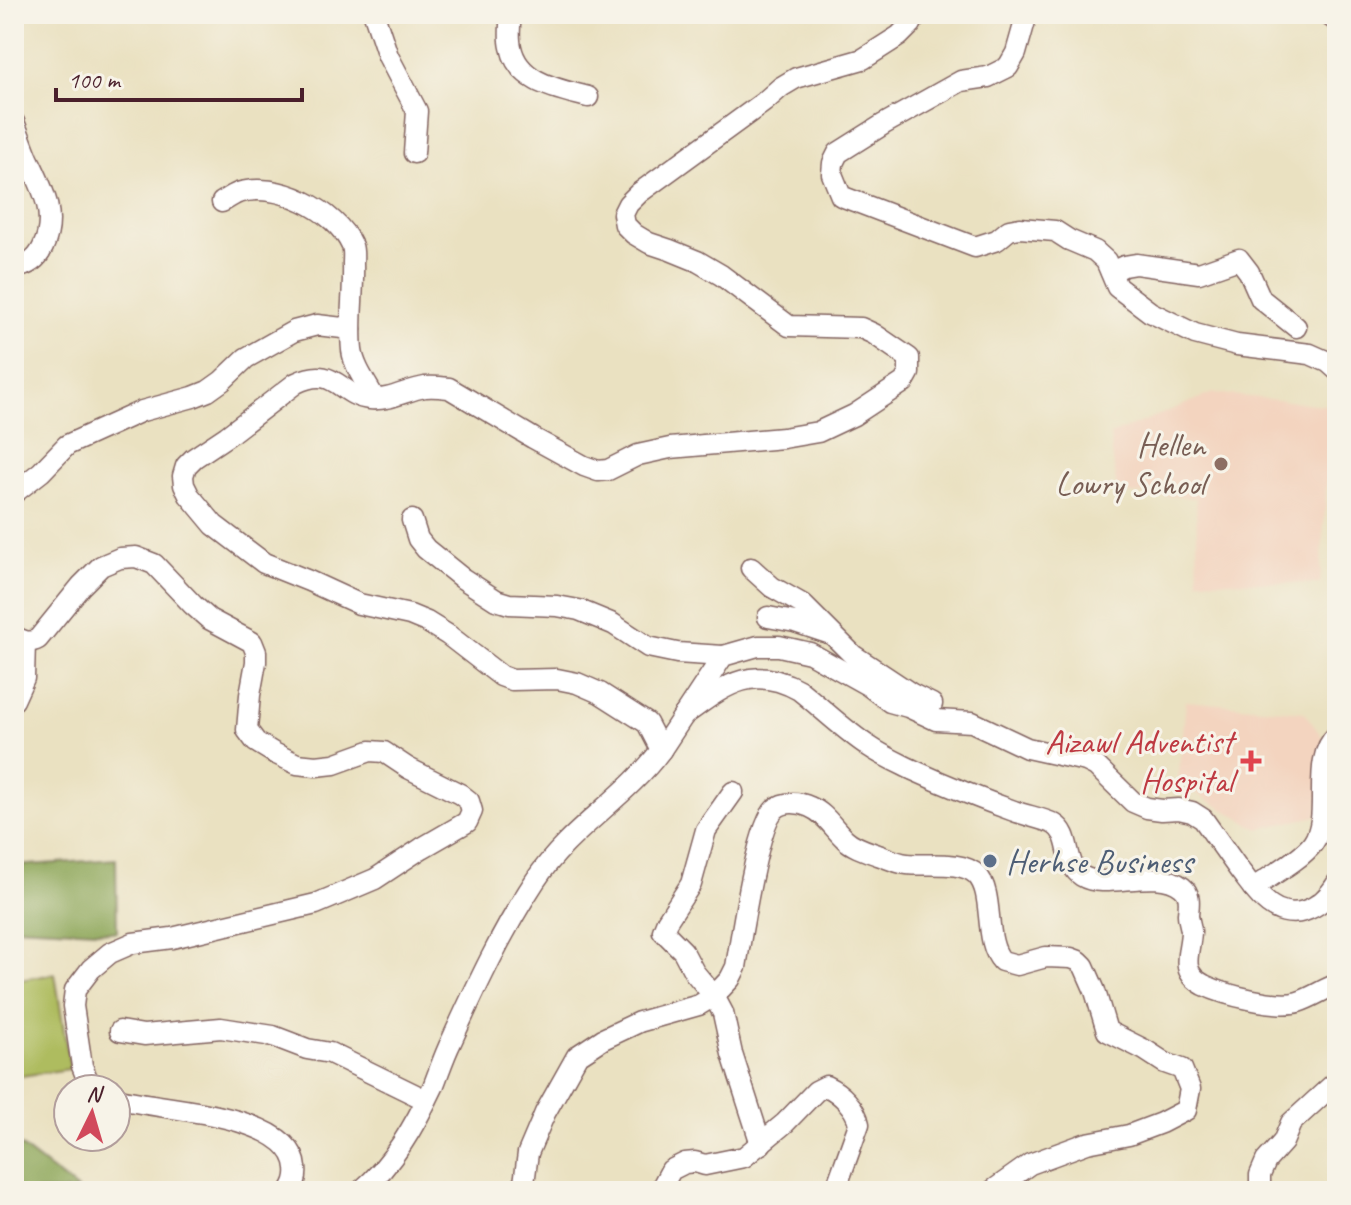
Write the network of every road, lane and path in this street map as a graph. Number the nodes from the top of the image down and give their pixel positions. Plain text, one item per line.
1 (374, 14) edge
2 (510, 14) edge
3 (912, 14) edge
4 (1027, 14) edge
5 (1327, 14) edge
6 (1337, 21) edge
7 (588, 97) dead end
8 (14, 122) edge
9 (414, 153) dead end
10 (222, 202) dead end
11 (14, 268) edge
12 (1111, 272) junction
13 (1296, 327) dead end
14 (351, 329) junction
15 (1337, 370) edge
16 (375, 399) junction
17 (14, 493) edge
18 (412, 520) dead end
19 (751, 568) dead end
20 (768, 617) dead end
21 (831, 634) junction
22 (20, 639) edge
23 (723, 656) junction
24 (14, 700) edge
25 (684, 715) junction
26 (972, 722) junction
27 (1337, 735) edge
28 (661, 750) junction
29 (733, 792) dead end
30 (1337, 883) edge
31 (1253, 888) junction
32 (1337, 984) edge
33 (714, 996) junction
34 (120, 1031) dead end
35 (85, 1073) edge
36 (1337, 1081) edge
37 (426, 1100) junction
38 (132, 1101) edge
39 (761, 1144) junction
40 (290, 1191) edge
41 (361, 1191) edge
42 (523, 1191) edge
43 (662, 1191) edge
44 (835, 1191) edge
45 (992, 1191) edge
46 (1260, 1191) edge

1 - 9 street
2 - 7 street
3 - 16 street
4 - 12 street
5 - 6 street
8 - 11 street
10 - 14 street
12 - 13 street
12 - 15 street
14 - 16 street
14 - 17 street
16 - 28 street
18 - 23 street
19 - 21 street
20 - 21 street
21 - 26 street
22 - 24 street
22 - 35 street
23 - 25 street
23 - 26 street
25 - 28 street
25 - 32 street
26 - 31 street
27 - 31 street
28 - 37 street
29 - 33 street
30 - 31 street
33 - 39 street
33 - 42 street
33 - 45 street
34 - 37 street
36 - 46 street
37 - 41 street
38 - 40 street
39 - 43 street
39 - 44 street

